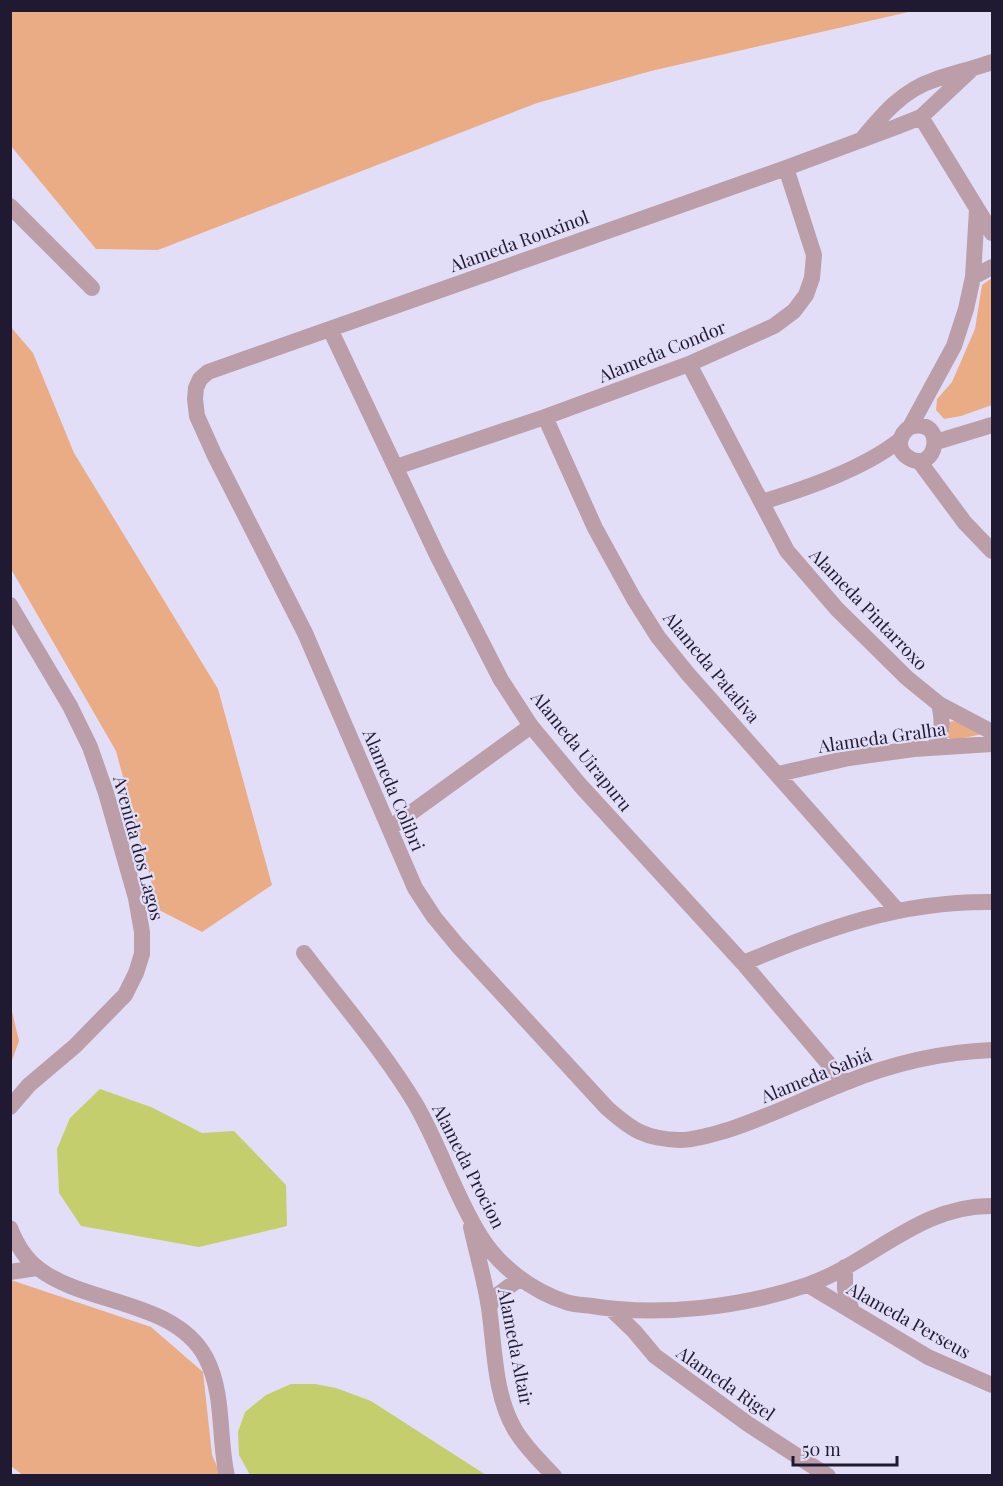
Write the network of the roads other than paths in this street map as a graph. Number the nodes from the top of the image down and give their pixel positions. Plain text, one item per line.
1 (993, 62) edge
2 (972, 69) junction
3 (921, 117) junction
4 (862, 139) junction
5 (786, 168) junction
6 (10, 206) edge
7 (977, 209) junction
8 (993, 233) edge
9 (993, 267) edge
10 (973, 277) junction
11 (92, 288) dead end
12 (330, 329) junction
13 (690, 363) junction
14 (196, 388) joint
15 (545, 417) junction
16 (993, 425) edge
17 (905, 433) junction
18 (936, 442) junction
19 (919, 461) junction
20 (396, 467) junction
21 (762, 502) junction
22 (993, 551) edge
23 (10, 605) edge
24 (939, 704) junction
25 (531, 726) junction
26 (993, 732) edge
27 (993, 744) edge
28 (934, 747) junction
29 (778, 774) junction
30 (390, 828) junction
31 (993, 902) edge
32 (897, 910) junction
33 (304, 953) dead end
34 (743, 963) junction
35 (993, 1050) edge
36 (845, 1083) junction
37 (10, 1107) edge
38 (656, 1138) joint
39 (993, 1206) edge
40 (468, 1211) junction
41 (10, 1228) edge
42 (37, 1268) junction
43 (845, 1268) junction
44 (10, 1272) edge
45 (519, 1279) junction
46 (808, 1285) junction
47 (489, 1307) junction
48 (612, 1310) junction
49 (852, 1311) junction
50 (993, 1385) edge
51 (227, 1476) edge
52 (554, 1476) edge
53 (828, 1476) edge

1 - 2 street, Alameda Rouxinol
2 - 3 street, Alameda Rouxinol
2 - 4 street, Alameda Rouxinol
3 - 4 street, Alameda Rouxinol
3 - 7 street
4 - 5 street, Alameda Rouxinol
5 - 12 street, Alameda Rouxinol
5 - 13 street, Alameda Condor
6 - 11 street
7 - 8 street
7 - 10 street
9 - 10 street
10 - 17 street
12 - 14 street, Alameda Rouxinol
12 - 20 street, Alameda Uirapuru
13 - 15 street, Alameda Condor
13 - 21 street, Alameda Pintarroxo
14 - 30 street, Alameda Colibri
15 - 20 street, Alameda Condor
15 - 29 street, Alameda Patativa
16 - 18 street
17 - 18 street
17 - 19 street
17 - 21 street
18 - 19 street
19 - 22 street
20 - 25 street, Alameda Uirapuru
21 - 24 street, Alameda Pintarroxo
23 - 37 street, Avenida dos Lagos
24 - 26 street, Alameda Pintarroxo
24 - 28 street
25 - 30 street
25 - 34 street, Alameda Uirapuru
27 - 28 street, Alameda Gralha
28 - 29 street, Alameda Gralha
29 - 32 street, Alameda Patativa
30 - 38 street, Alameda Colibri
31 - 32 street
32 - 34 street
33 - 40 street, Alameda Procion
34 - 36 street, Alameda Uirapuru
35 - 36 street, Alameda Sabiá
36 - 38 street, Alameda Sabiá
39 - 43 street, Alameda Procion
40 - 45 street, Alameda Procion
40 - 47 street, Alameda Altair
41 - 42 street
42 - 44 street
42 - 51 street
43 - 46 street, Alameda Procion
43 - 49 street
45 - 47 street
45 - 48 street, Alameda Procion
46 - 48 street, Alameda Procion
46 - 49 street, Alameda Perseus
47 - 52 street, Alameda Altair
48 - 53 street, Alameda Rigel
49 - 50 street, Alameda Perseus

